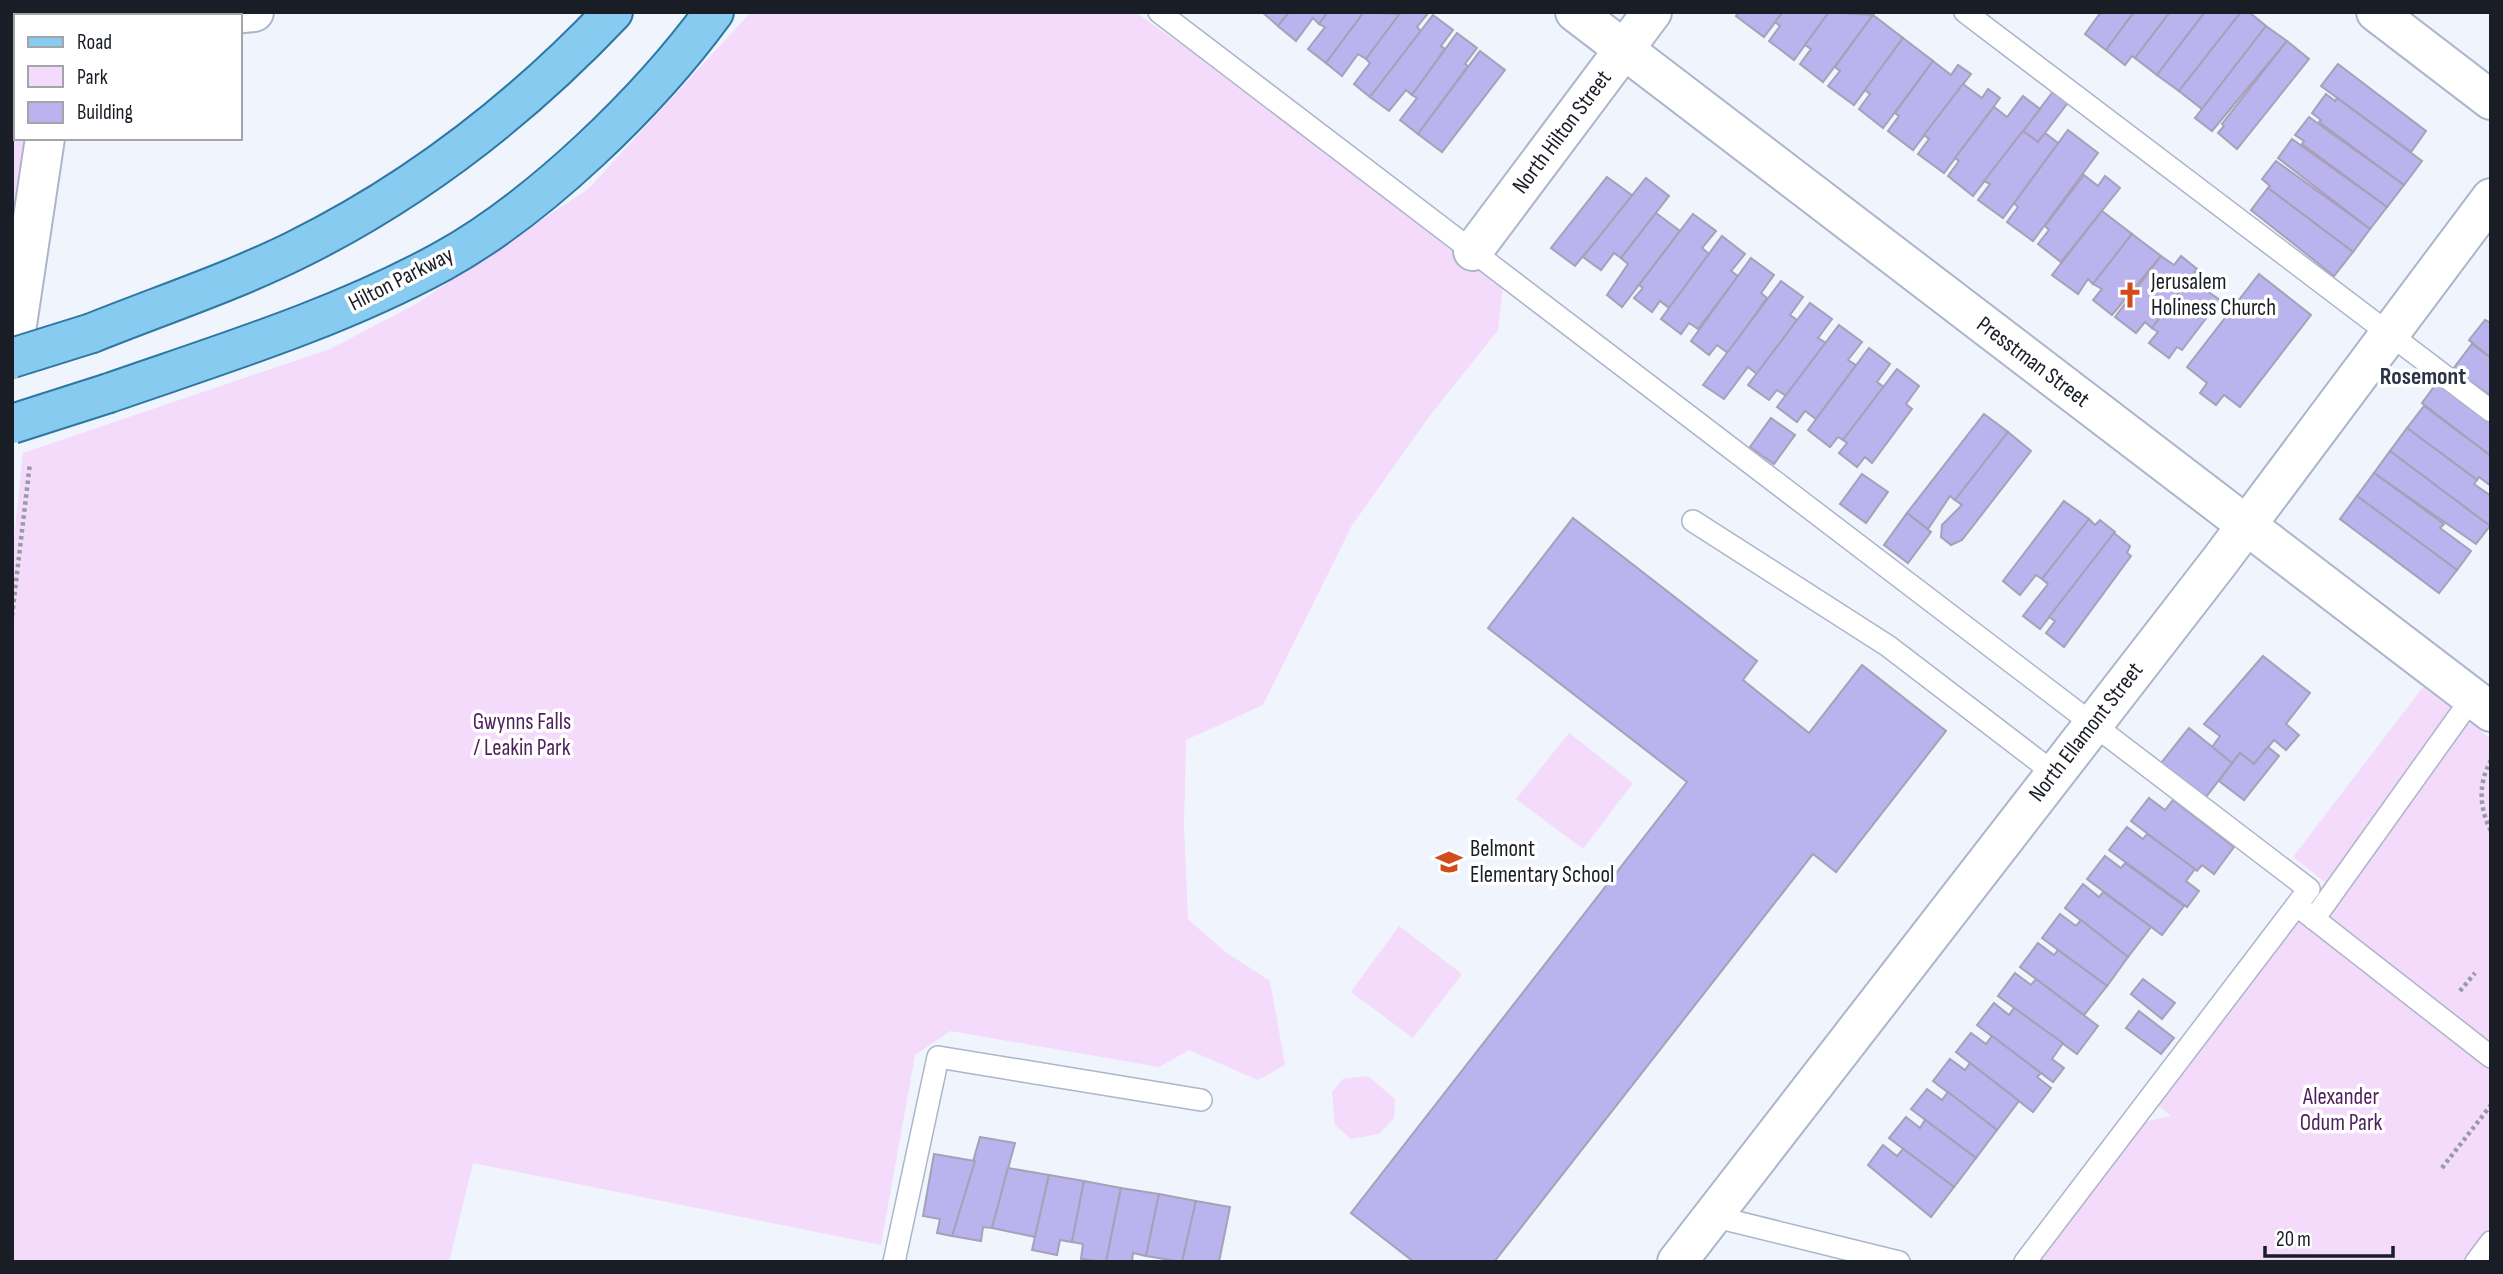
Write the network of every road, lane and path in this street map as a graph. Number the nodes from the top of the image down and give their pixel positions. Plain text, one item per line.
1 (254, 12) edge
2 (612, 12) edge
3 (714, 12) edge
4 (1159, 12) edge
5 (1575, 12) edge
6 (1652, 12) edge
7 (1965, 12) edge
8 (2376, 12) edge
9 (232, 14) edge
10 (1624, 49) junction
11 (2491, 100) edge
12 (45, 140) edge
13 (2491, 198) edge
14 (1473, 251) junction
15 (2389, 334) junction
16 (12, 358) edge
17 (2491, 411) edge
18 (12, 424) edge
19 (1693, 521) dead end
20 (2246, 525) junction
21 (2481, 705) edge
22 (2093, 724) junction
23 (2491, 760) edge
24 (2054, 773) junction
25 (2491, 831) edge
26 (2297, 905) junction
27 (2314, 919) junction
28 (2491, 1057) edge
29 (1201, 1100) dead end
30 (2491, 1105) edge
31 (2442, 1168) dead end
32 (1712, 1216) junction
33 (2491, 1242) edge
34 (894, 1262) edge
35 (1677, 1262) edge
36 (1899, 1262) edge
37 (2025, 1262) edge
38 (2476, 1262) edge

1 - 9 street
2 - 16 main road, bridge
3 - 18 main road, Hilton Parkway, bridge
4 - 14 lane
5 - 10 street, Presstman Street
6 - 10 street, North Hilton Street
7 - 15 lane
8 - 11 street
10 - 14 street, North Hilton Street
10 - 20 street, Presstman Street
12 - 16 street
13 - 15 street, North Ellamont Street
14 - 22 lane
15 - 17 lane
15 - 20 street, North Ellamont Street
19 - 24 lane
20 - 21 street, Presstman Street
20 - 22 street, North Ellamont Street
21 - 27 lane
22 - 24 street, North Ellamont Street
22 - 26 lane
23 - 25 path
24 - 32 street, North Ellamont Street
26 - 27 lane
26 - 37 lane
27 - 28 lane
29 - 34 lane
30 - 31 path
32 - 35 street, North Ellamont Street
32 - 36 lane
33 - 38 lane

